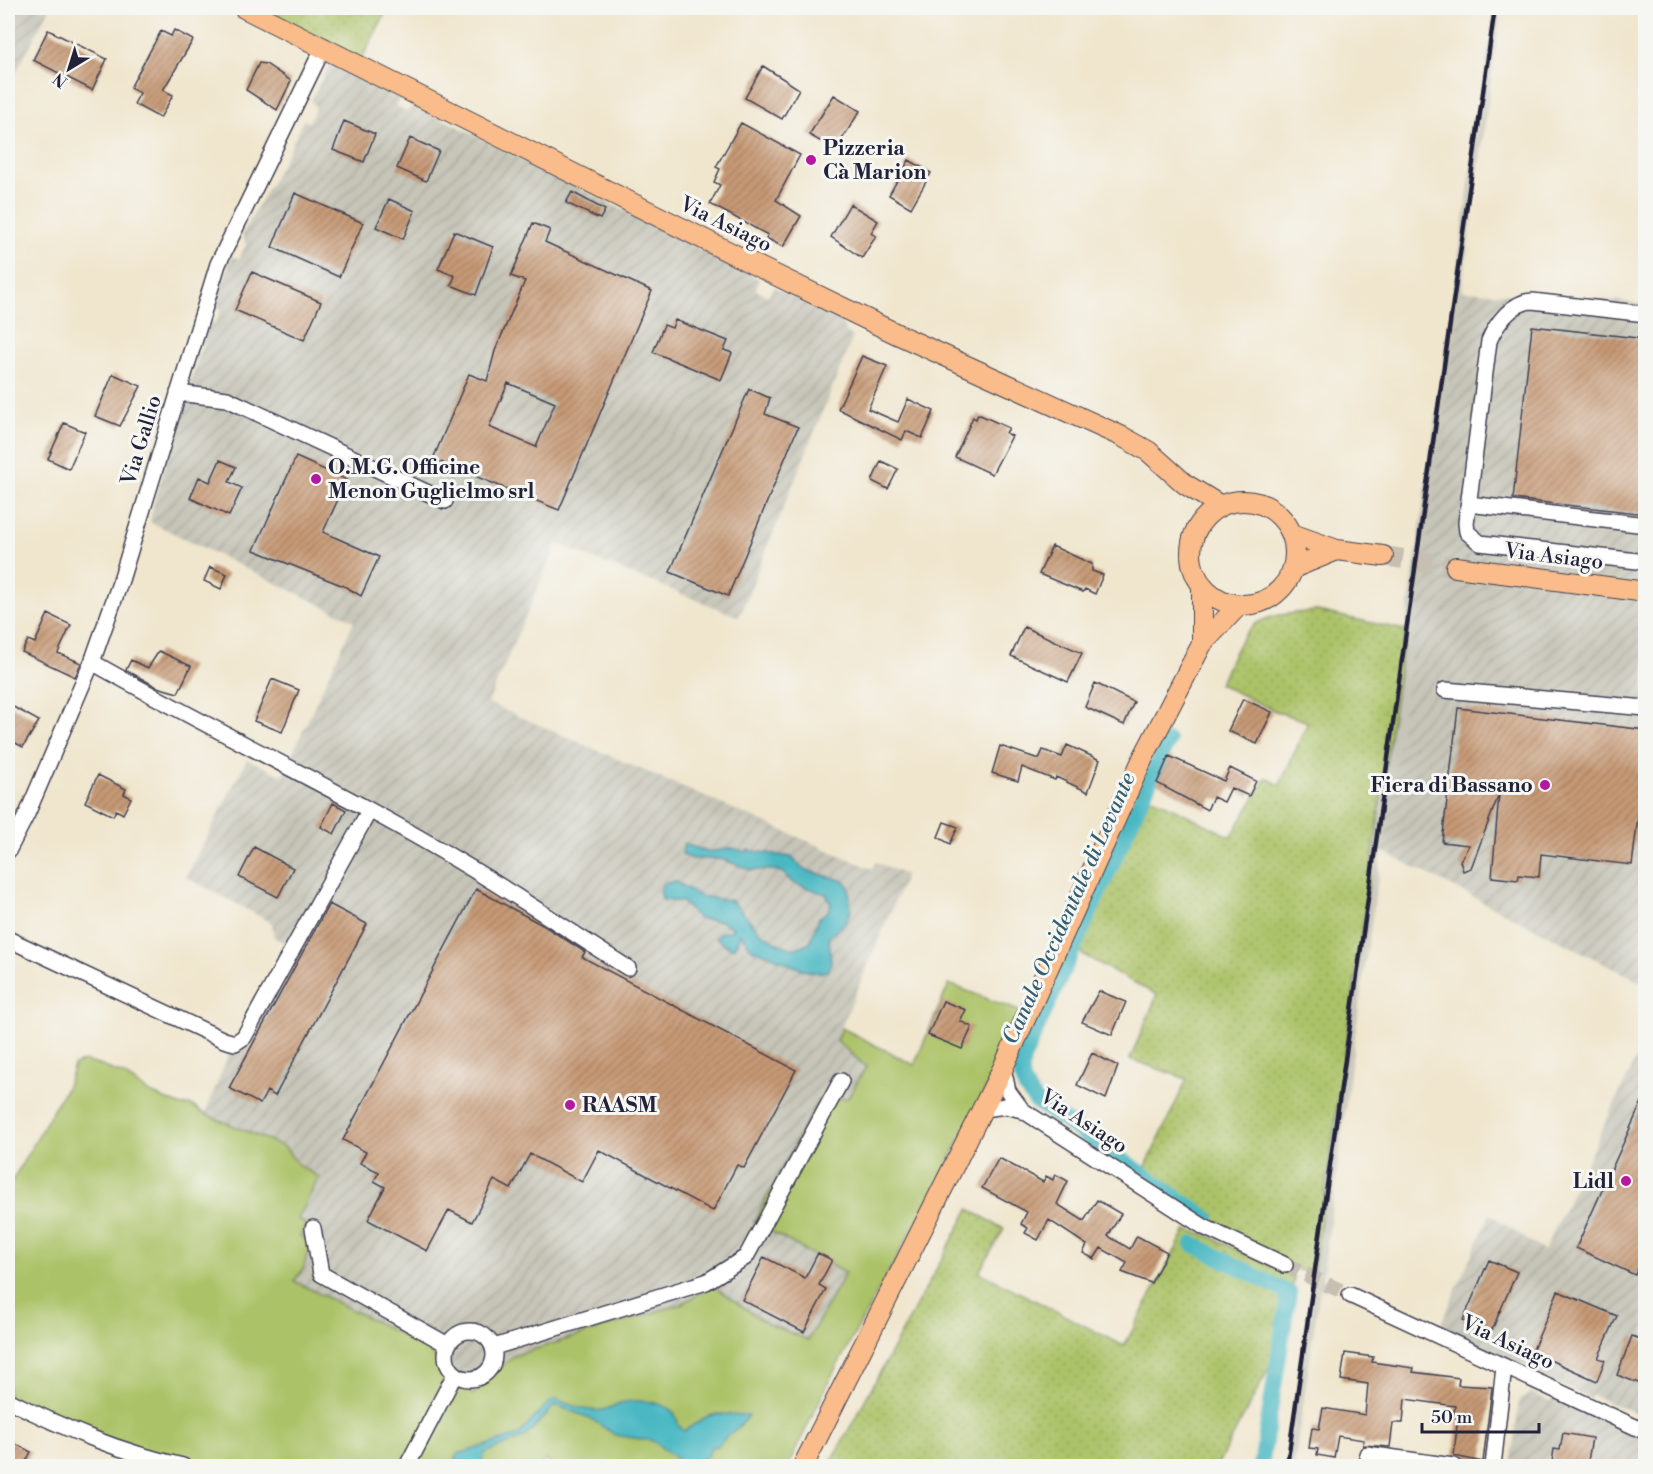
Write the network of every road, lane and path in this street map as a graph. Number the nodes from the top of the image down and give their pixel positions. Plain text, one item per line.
1 (244, 8) edge
2 (324, 46) junction
3 (1646, 315) edge
4 (177, 393) junction
5 (1185, 484) junction
6 (445, 501) dead end
7 (1469, 504) junction
8 (1221, 506) junction
9 (1201, 522) junction
10 (1646, 525) edge
11 (1292, 534) junction
12 (1337, 550) junction
13 (1383, 556) tunnel mouth
14 (1646, 562) edge
15 (1456, 567) tunnel mouth
16 (1293, 568) junction
17 (1202, 586) junction
18 (1646, 592) edge
19 (1239, 605) junction
20 (1202, 644) junction
21 (92, 662) junction
22 (1445, 690) dead end
23 (1646, 708) edge
24 (369, 811) junction
25 (8, 851) edge
26 (8, 939) edge
27 (628, 968) dead end
28 (1003, 1068) junction
29 (841, 1080) dead end
30 (983, 1109) junction
31 (1022, 1110) junction
32 (313, 1228) dead end
33 (1285, 1265) tunnel mouth
34 (1350, 1295) tunnel mouth
35 (447, 1345) junction
36 (494, 1347) junction
37 (1504, 1367) junction
38 (455, 1374) junction
39 (8, 1400) edge
40 (1646, 1432) edge
41 (1367, 1454) dead end
42 (183, 1467) edge
43 (407, 1467) edge
44 (803, 1467) edge
45 (1453, 1467) edge
46 (1493, 1467) edge

1 - 2 main road, Via Asiago
2 - 4 street, Via Gallio
2 - 5 main road, Via Asiago
3 - 7 street
4 - 6 street
4 - 21 street, Via Gallio
5 - 8 main road, Via Asiago
5 - 9 main road, Via Asiago
7 - 10 street
7 - 14 street
8 - 9 main road
8 - 11 main road
9 - 17 main road
11 - 12 main road
11 - 16 main road
12 - 13 main road
12 - 16 main road
15 - 18 main road, Via Asiago
16 - 19 main road
17 - 19 main road
17 - 20 main road
19 - 20 main road
20 - 28 main road
21 - 24 street
21 - 25 street, Via Gallio
22 - 23 street
24 - 26 street
24 - 27 street
28 - 30 main road
28 - 31 street, Via Asiago
29 - 36 street
30 - 31 street, Via Asiago
30 - 44 main road
31 - 33 street, Via Asiago
32 - 35 street
34 - 37 street, Via Asiago
35 - 36 street
35 - 38 street
36 - 38 street
37 - 40 street, Via Asiago
37 - 46 street
38 - 43 street
39 - 42 street
41 - 45 street

